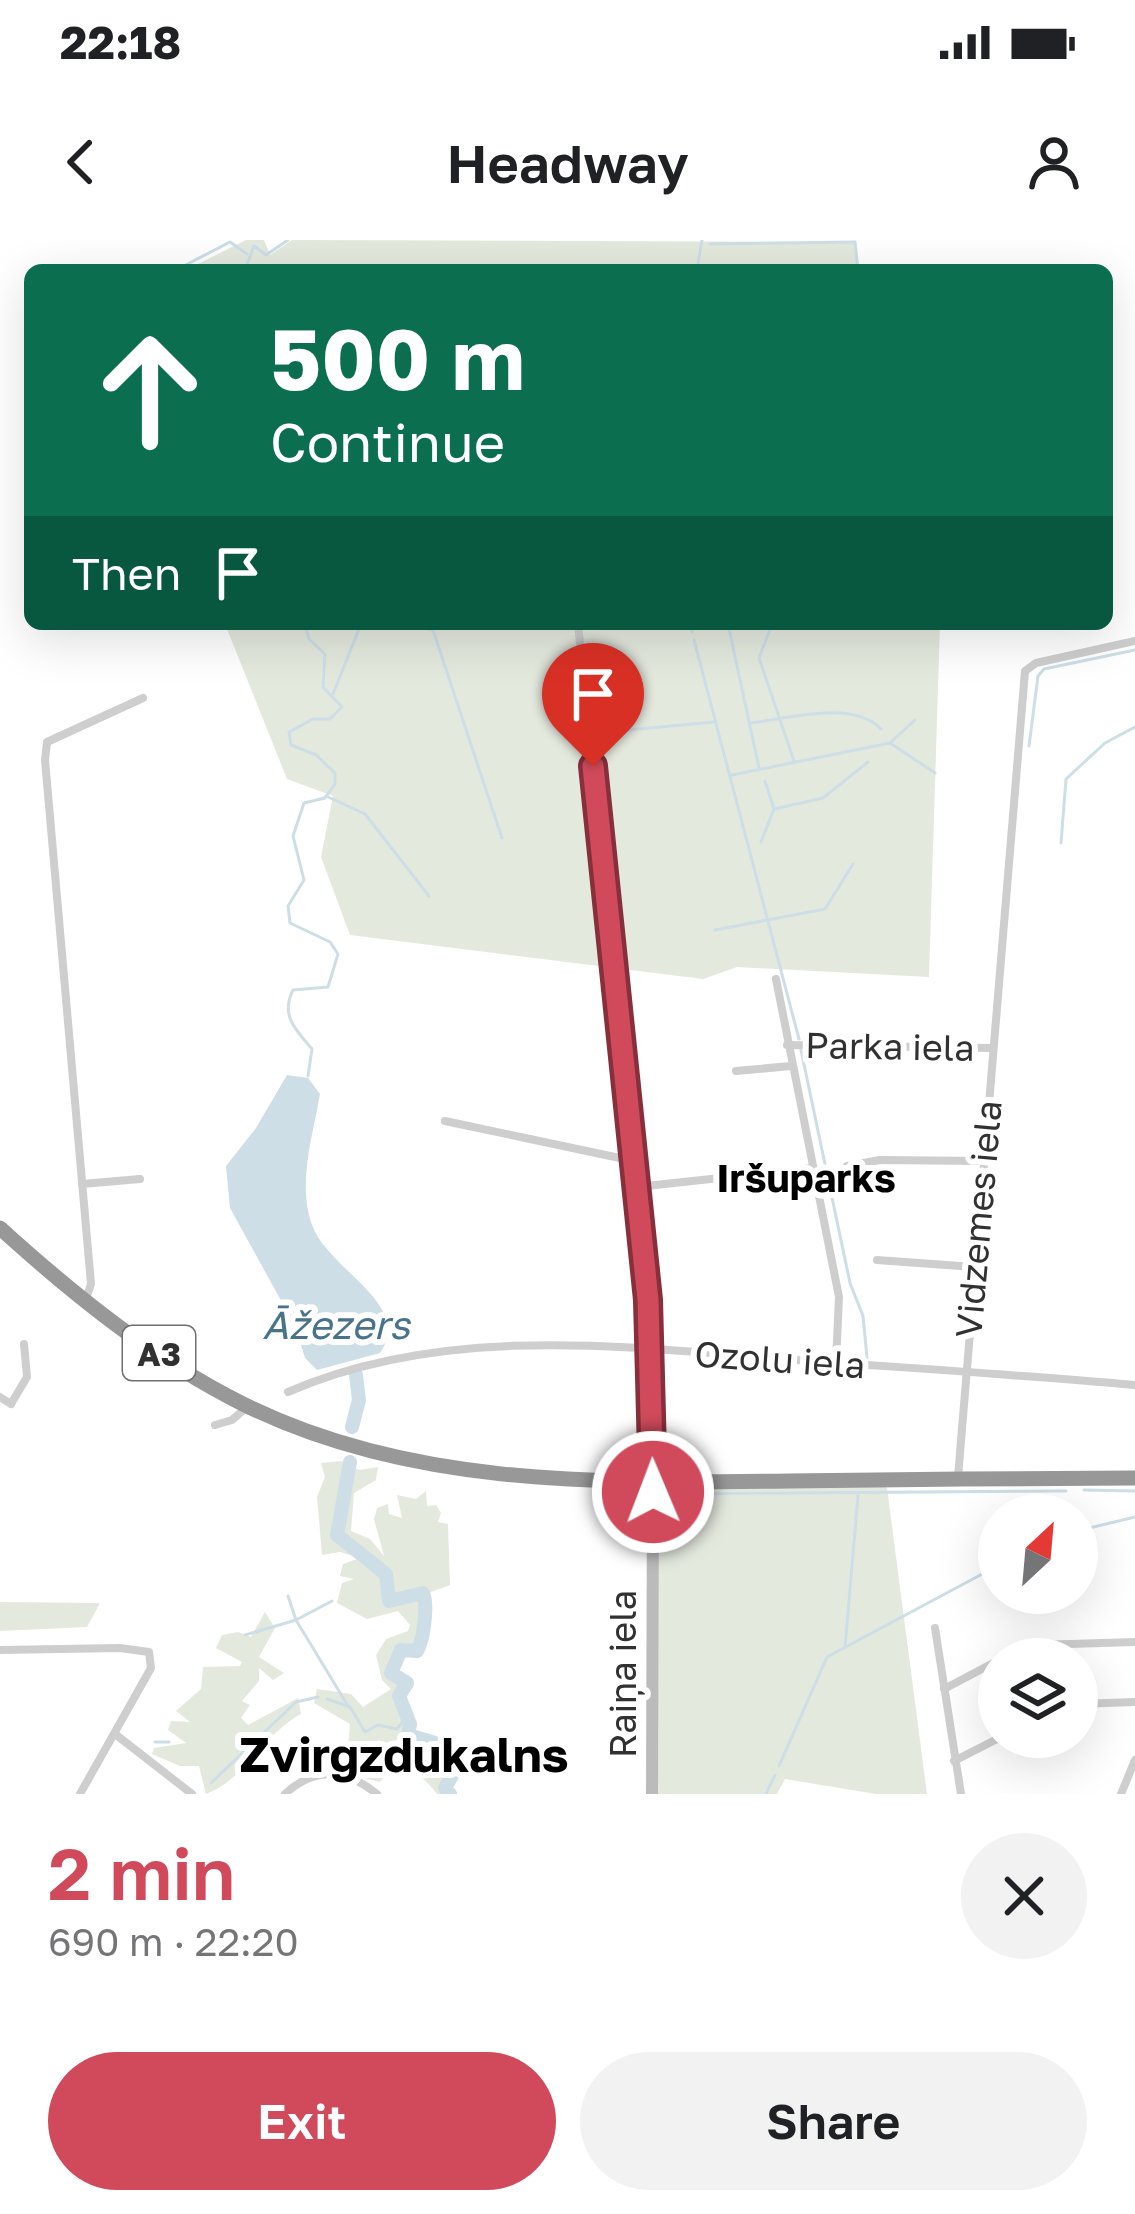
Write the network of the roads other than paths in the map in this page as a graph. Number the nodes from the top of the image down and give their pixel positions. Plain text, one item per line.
1 (579, 630) edge
2 (1135, 641) edge
3 (143, 698) dead end
4 (776, 979) dead end
5 (787, 1045) junction
6 (992, 1048) junction
7 (791, 1066) junction
8 (736, 1071) dead end
9 (445, 1121) dead end
10 (634, 1161) junction
11 (982, 1161) junction
12 (847, 1166) dead end
13 (812, 1168) junction
14 (140, 1179) dead end
15 (82, 1184) junction
16 (637, 1186) junction
17 (0, 1228) edge
18 (877, 1260) dead end
19 (974, 1268) junction
20 (86, 1300) junction
21 (24, 1344) dead end
22 (651, 1351) junction
23 (836, 1363) junction
24 (966, 1371) junction
25 (1135, 1385) edge
26 (288, 1392) dead end
27 (0, 1397) edge
28 (11, 1404) junction
29 (248, 1406) junction
30 (0, 1407) edge
31 (214, 1425) dead end
32 (958, 1478) junction
33 (1135, 1478) edge
34 (653, 1482) junction
35 (934, 1628) dead end
36 (1135, 1642) edge
37 (1098, 1643) edge
38 (0, 1650) edge
39 (978, 1671) edge
40 (944, 1689) junction
41 (1135, 1702) edge
42 (1098, 1704) edge
43 (115, 1734) junction
44 (978, 1749) edge
45 (1135, 1760) edge
46 (954, 1761) junction
47 (80, 1794) edge
48 (192, 1794) edge
49 (285, 1794) edge
50 (377, 1794) edge
51 (652, 1794) edge
52 (961, 1794) edge
53 (1121, 1794) edge

1 - 10 street
2 - 6 street, Vidzemes iela
3 - 15 street
4 - 5 street
5 - 6 street, Parka iela
5 - 7 street
6 - 11 street, Vidzemes iela
7 - 8 street
7 - 13 street
9 - 10 street
10 - 16 street
11 - 12 street
11 - 19 street, Vidzemes iela
13 - 16 street
13 - 23 street
14 - 15 street
15 - 20 street
16 - 22 street
17 - 20 highway, A3
18 - 19 street
19 - 24 street, Vidzemes iela
20 - 29 highway, A3
21 - 28 street
22 - 23 street, Ozolu iela
22 - 26 street, Ozolu iela
22 - 34 street
23 - 24 street, Ozolu iela
24 - 25 street, Ozolu iela
24 - 32 street, Vidzemes iela
27 - 28 street
28 - 30 street
29 - 31 street
29 - 34 highway, A3
32 - 33 highway, A3
32 - 34 highway, A3
34 - 51 street, Raiņa iela
35 - 40 street
36 - 37 street
38 - 43 street
39 - 40 street
40 - 46 street
41 - 42 street
43 - 47 street
43 - 48 street
44 - 46 street
45 - 53 street
46 - 52 street
49 - 50 street

